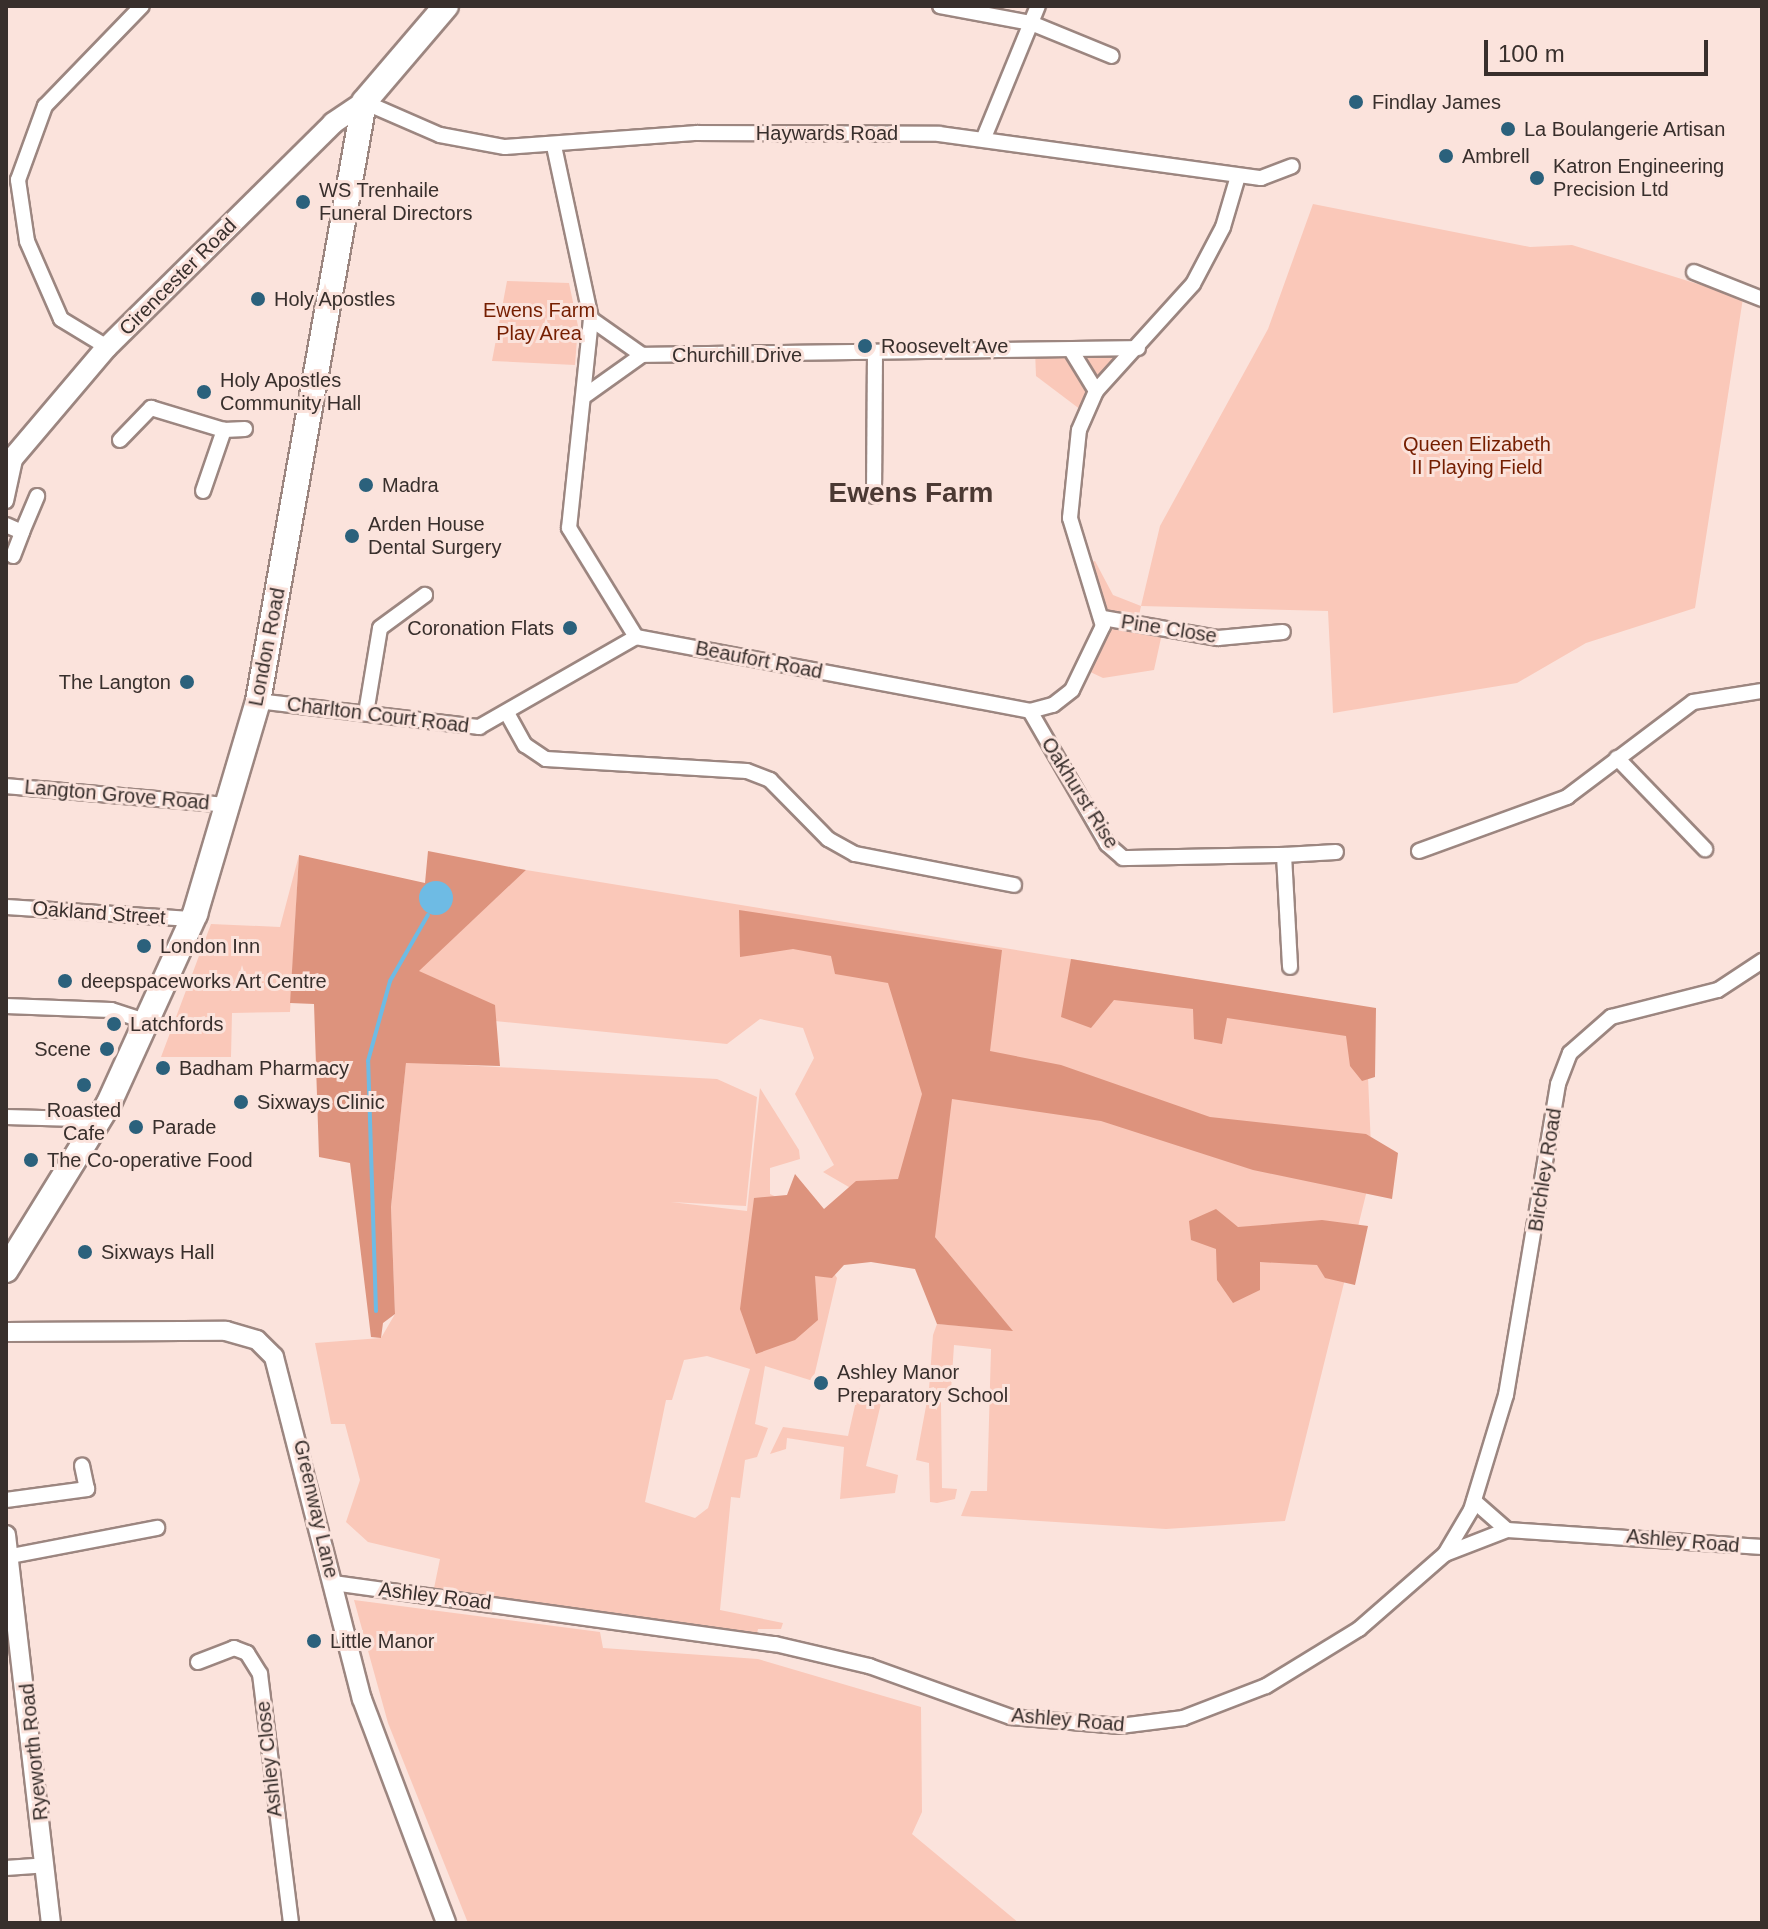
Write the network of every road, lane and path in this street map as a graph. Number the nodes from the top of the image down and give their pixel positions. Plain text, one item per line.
1 (142, 6) edge
2 (446, 6) edge
3 (940, 6) edge
4 (1038, 6) edge
5 (1031, 23) junction
6 (1112, 56) dead end
7 (364, 102) junction
8 (985, 135) junction
9 (554, 146) junction
10 (1292, 166) dead end
11 (1238, 176) junction
12 (1694, 272) dead end
13 (1762, 299) edge
14 (591, 319) junction
15 (107, 347) junction
16 (1138, 348) junction
17 (1071, 350) junction
18 (875, 353) junction
19 (642, 355) junction
20 (1096, 391) junction
21 (586, 395) junction
22 (245, 429) dead end
23 (224, 430) junction
24 (120, 440) dead end
25 (11, 461) edge
26 (203, 491) dead end
27 (37, 496) dead end
28 (874, 496) dead end
29 (6, 501) edge
30 (6, 525) edge
31 (22, 532) junction
32 (13, 556) dead end
33 (425, 595) dead end
34 (1103, 618) junction
35 (1283, 632) dead end
36 (636, 637) junction
37 (1762, 691) edge
38 (258, 701) junction
39 (1030, 711) junction
40 (366, 713) junction
41 (507, 713) junction
42 (1617, 758) junction
43 (6, 786) edge
44 (228, 805) junction
45 (1705, 849) dead end
46 (1419, 851) dead end
47 (1336, 852) dead end
48 (1284, 855) junction
49 (1014, 885) dead end
50 (6, 907) edge
51 (192, 919) junction
52 (1762, 961) edge
53 (1290, 967) dead end
54 (6, 1006) edge
55 (147, 1022) junction
56 (6, 1117) edge
57 (96, 1128) junction
58 (6, 1270) edge
59 (6, 1332) edge
60 (82, 1466) dead end
61 (6, 1500) edge
62 (1474, 1501) junction
63 (157, 1528) dead end
64 (1507, 1530) junction
65 (6, 1535) edge
66 (1762, 1547) edge
67 (1445, 1554) junction
68 (11, 1556) junction
69 (333, 1583) junction
70 (198, 1662) dead end
71 (45, 1865) junction
72 (6, 1868) edge
73 (51, 1923) edge
74 (291, 1923) edge
75 (446, 1923) edge

1 - 15 street
2 - 7 highway
3 - 5 street
4 - 5 street
5 - 6 street
5 - 8 street
7 - 9 street, Haywards Road
7 - 15 main road, Cirencester Road
7 - 38 highway, London Road
8 - 9 street, Haywards Road
8 - 11 street, Haywards Road
9 - 14 street
10 - 11 street, Haywards Road
11 - 16 street
12 - 13 street
14 - 19 street, Churchill Drive
14 - 21 street
15 - 25 main road, Cirencester Road
16 - 17 street, Churchill Drive
16 - 20 street
17 - 18 street, Churchill Drive
17 - 20 street
18 - 19 street, Churchill Drive
18 - 28 street
19 - 21 street
20 - 34 street
21 - 36 street
22 - 23 street
23 - 24 street
23 - 26 street
25 - 29 street
27 - 31 street
30 - 31 street
31 - 32 street
33 - 40 street
34 - 35 street, Pine Close
34 - 39 street
36 - 39 street, Beaufort Road
36 - 41 street
37 - 42 street
38 - 40 street, Charlton Court Road
38 - 44 highway, London Road
39 - 48 street, Oakhurst Rise
40 - 41 street, Charlton Court Road
41 - 49 street
42 - 45 street
42 - 46 street
43 - 44 street, Langton Grove Road
44 - 51 highway, London Road
47 - 48 street, Oakhurst Rise
48 - 53 street
50 - 51 street, Oakland Street
51 - 55 highway, London Road
52 - 62 street, Birchley Road
54 - 55 street
55 - 57 highway, London Road
56 - 57 street
57 - 58 highway, London Road
59 - 69 street, Greenway Lane
60 - 61 street
62 - 64 street
62 - 67 street, Birchley Road
63 - 68 street
64 - 66 street, Ashley Road
64 - 67 street, Ashley Road
65 - 68 street, Ryeworth Road
67 - 69 street, Ashley Road
68 - 71 street, Ryeworth Road
69 - 75 street, Greenway Lane
70 - 74 street, Ashley Close
71 - 72 street
71 - 73 street, Ryeworth Road

